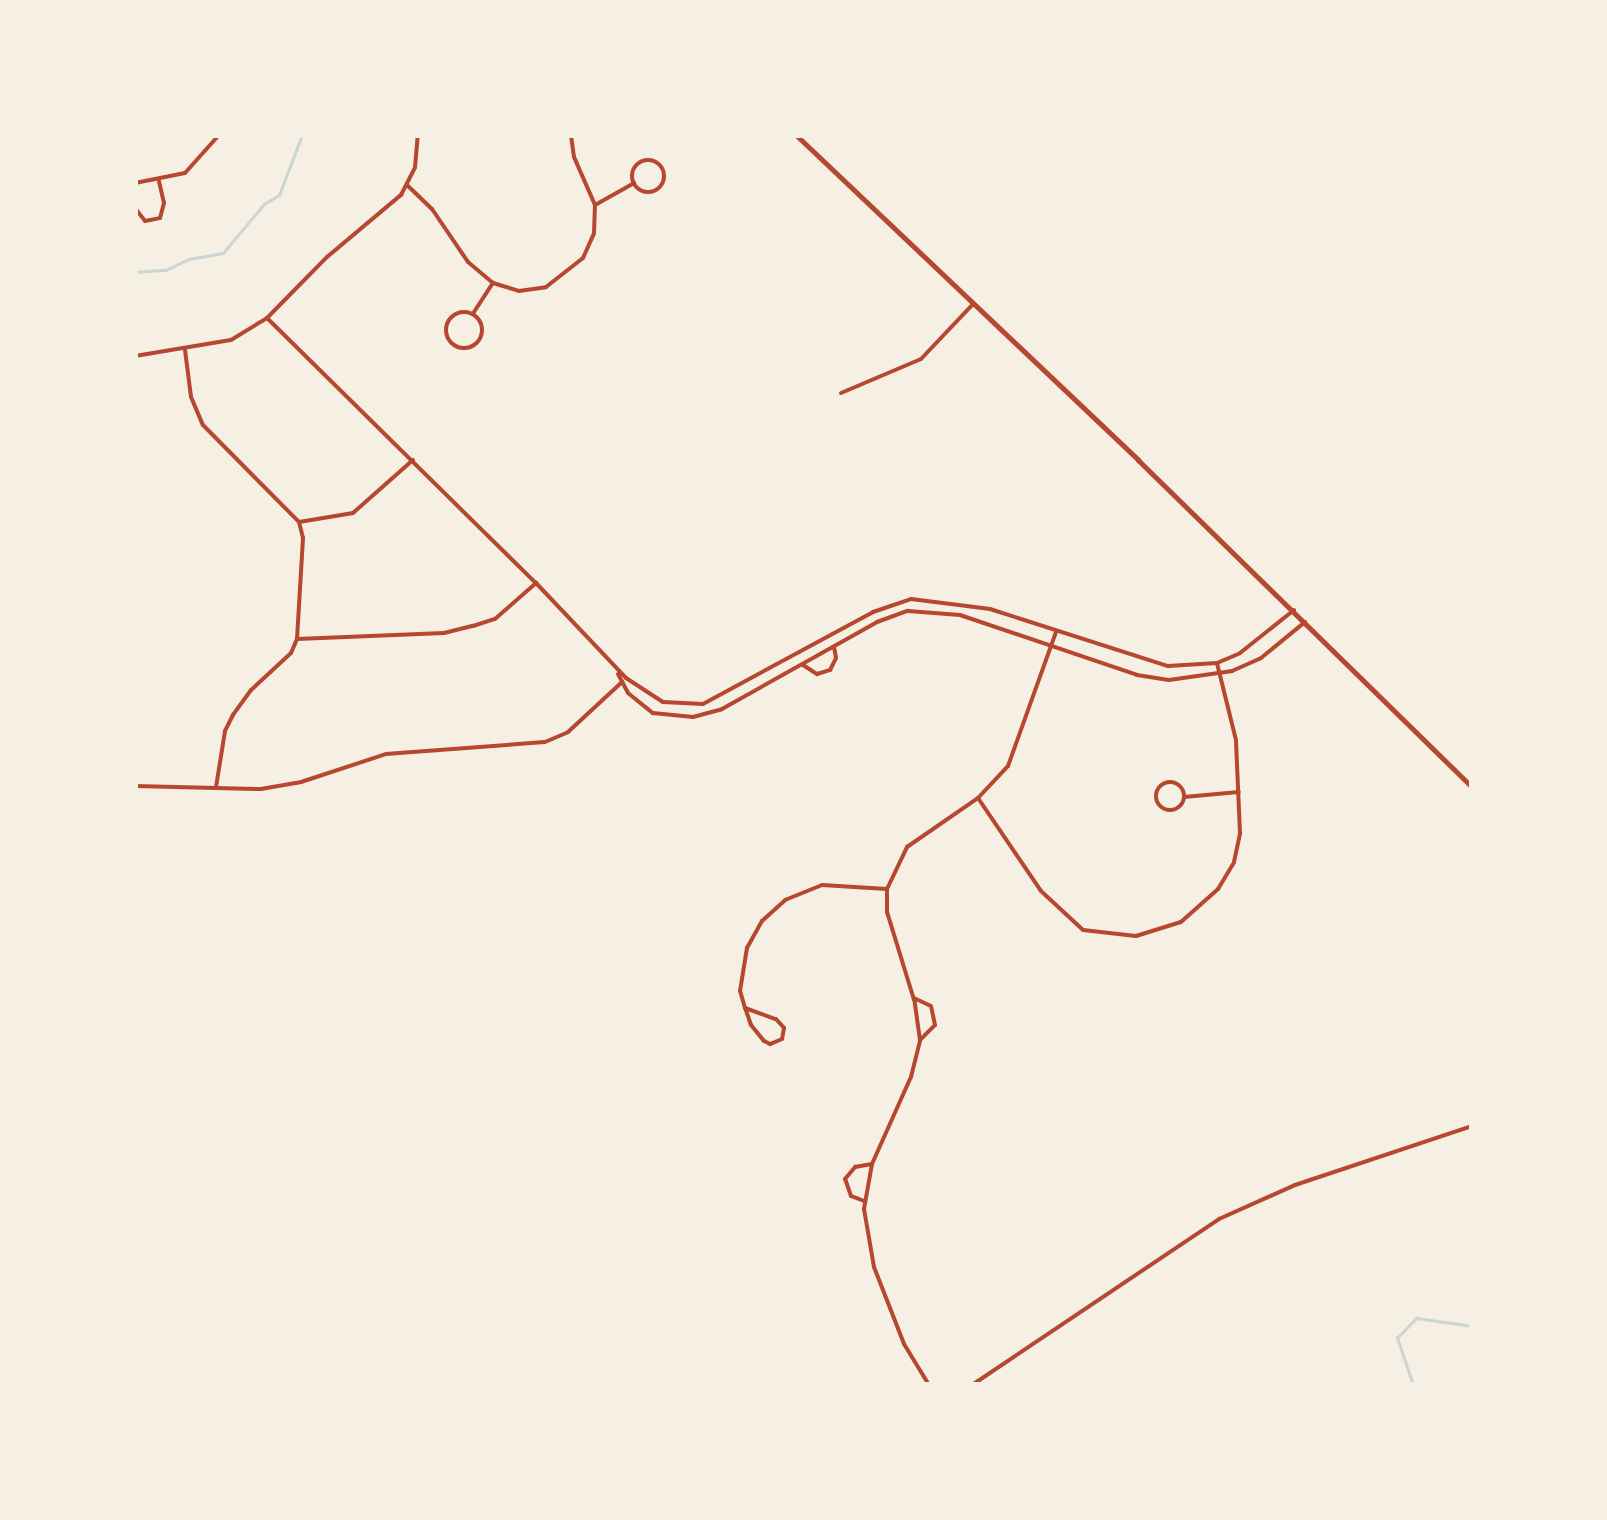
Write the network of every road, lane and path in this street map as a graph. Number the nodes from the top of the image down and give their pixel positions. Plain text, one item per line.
1 (220, 135) edge
2 (418, 135) edge
3 (571, 135) edge
4 (796, 135) edge
5 (159, 181) junction
6 (135, 183) edge
7 (634, 183) junction
8 (407, 185) junction
9 (595, 205) junction
10 (135, 208) edge
11 (494, 283) junction
12 (972, 304) junction
13 (472, 314) junction
14 (267, 318) junction
15 (186, 350) junction
16 (135, 356) edge
17 (841, 393) dead end
18 (413, 460) junction
19 (299, 522) junction
20 (536, 583) junction
21 (1294, 610) junction
22 (1305, 622) junction
23 (1056, 631) junction
24 (297, 639) junction
25 (834, 646) junction
26 (1051, 646) junction
27 (1217, 662) junction
28 (803, 665) junction
29 (1220, 674) junction
30 (623, 681) junction
31 (135, 786) edge
32 (216, 787) junction
33 (1472, 787) edge
34 (1239, 792) junction
35 (1184, 797) junction
36 (978, 798) junction
37 (887, 889) junction
38 (912, 997) junction
39 (745, 1008) junction
40 (920, 1040) junction
41 (1472, 1126) edge
42 (872, 1164) junction
43 (864, 1201) junction
44 (270, 1385) edge
45 (280, 1385) edge
46 (929, 1385) edge
47 (972, 1385) edge

1 - 5 street
2 - 8 street
3 - 9 street
4 - 12 main road
5 - 6 street
5 - 10 street
7 - 7 street
7 - 9 street
8 - 11 street
8 - 14 street
9 - 11 street
11 - 13 street
12 - 17 street
12 - 21 main road
13 - 13 street
14 - 15 street
14 - 18 street
15 - 16 street
15 - 19 street
18 - 19 street
18 - 20 street
19 - 24 street
20 - 24 street
20 - 30 street
21 - 22 main road
21 - 27 street
22 - 29 street
22 - 33 main road
23 - 26 street
23 - 27 street
23 - 30 street
24 - 32 street
25 - 26 street
25 - 28 street
25 - 28 street
26 - 29 street
26 - 36 street
27 - 29 street
28 - 30 street
29 - 34 street
30 - 32 street
31 - 32 street
34 - 35 street
34 - 36 street
35 - 35 street
36 - 37 street
37 - 38 street
37 - 39 street
38 - 40 street
38 - 40 street
39 - 39 street
40 - 42 street
41 - 47 street
42 - 43 street
42 - 43 street
43 - 46 street
44 - 45 street

